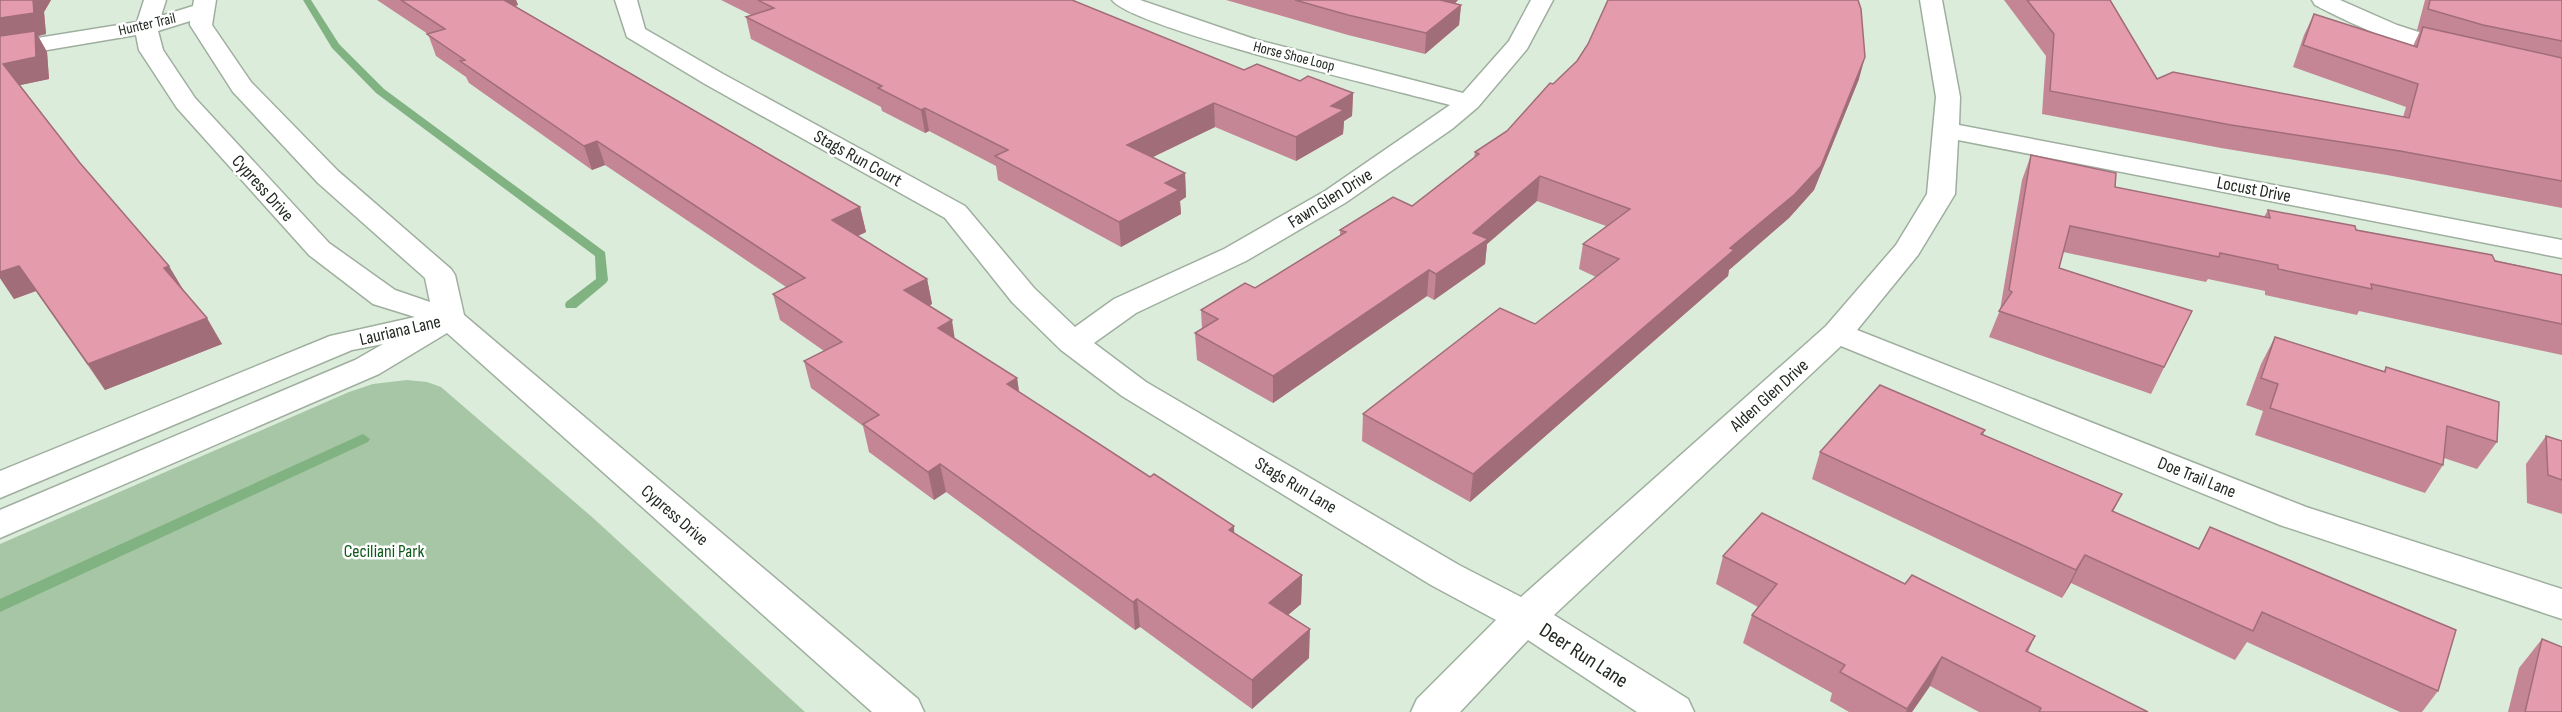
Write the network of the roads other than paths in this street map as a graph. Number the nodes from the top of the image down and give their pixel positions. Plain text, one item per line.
1 (626, 0) edge
2 (1123, 0) edge
3 (1542, 0) edge
4 (1930, 0) edge
5 (2323, 0) edge
6 (203, 6) edge
7 (150, 13) edge
8 (0, 38) edge
9 (0, 51) edge
10 (2484, 58) edge
11 (1469, 102) junction
12 (1947, 130) junction
13 (2562, 249) edge
14 (449, 318) junction
15 (1837, 333) junction
16 (1073, 343) junction
17 (0, 485) edge
18 (0, 525) edge
19 (2562, 604) edge
20 (1525, 617) junction
21 (902, 712) edge
22 (1433, 712) edge
23 (1672, 712) edge

1 - 16 street, Stags Run Court
2 - 11 street, Horse Shoe Loop
3 - 11 street, Fawn Glen Drive
4 - 12 street, Alden Glen Drive
5 - 10 street
6 - 7 street, Hunter Trail
6 - 14 street
7 - 8 street, Hunter Trail
7 - 9 street, Hunter Trail
7 - 14 street, Cypress Drive
11 - 16 street, Fawn Glen Drive
12 - 13 street, Locust Drive
12 - 15 street, Alden Glen Drive
14 - 17 street, Lauriana Lane
14 - 18 street, Lauriana Lane
14 - 21 street, Cypress Drive
15 - 19 street, Doe Trail Lane
15 - 20 street, Alden Glen Drive
16 - 20 street, Stags Run Lane
20 - 22 street, Alden Glen Drive
20 - 23 street, Deer Run Lane

